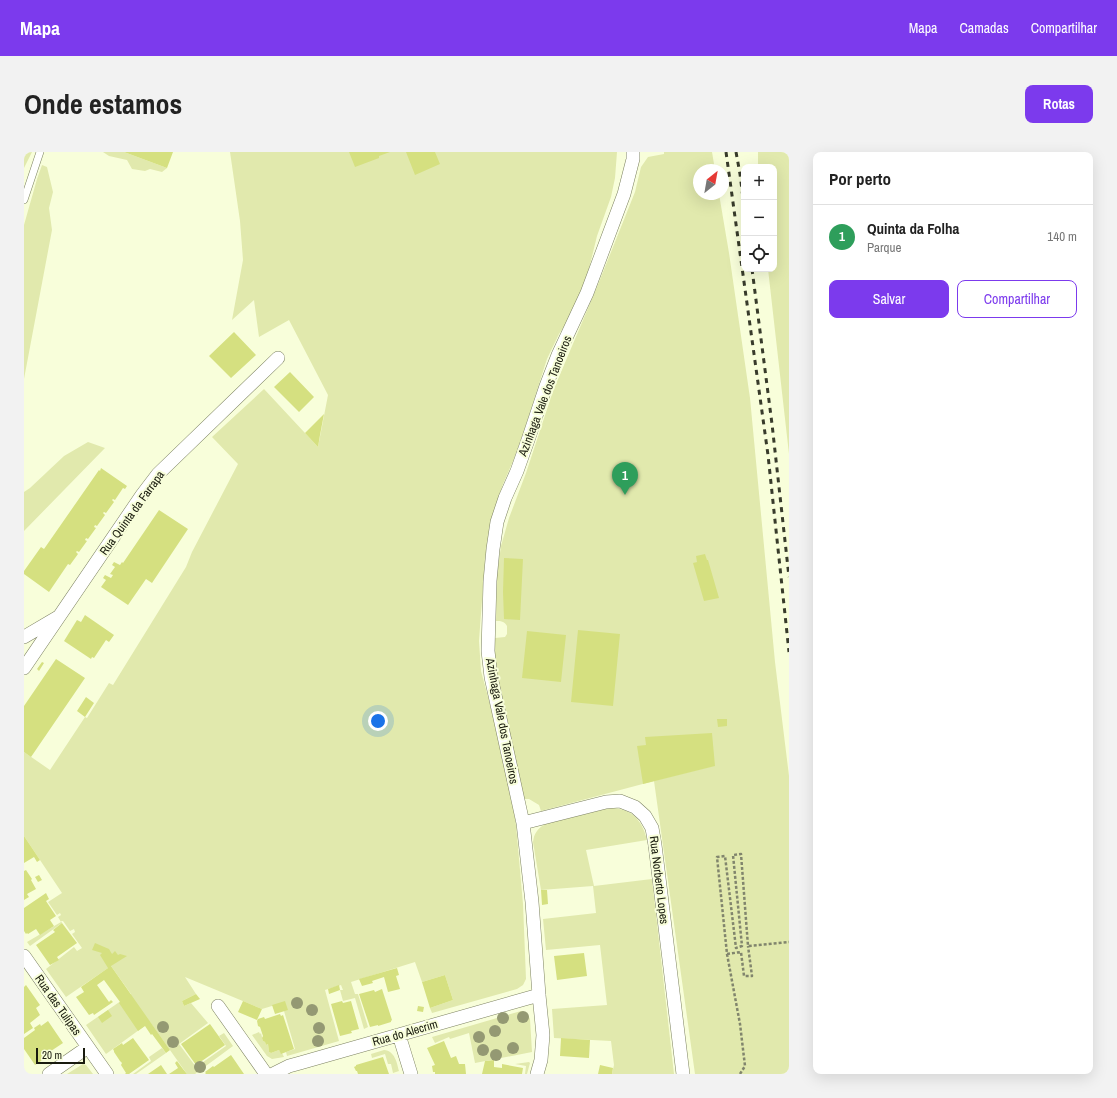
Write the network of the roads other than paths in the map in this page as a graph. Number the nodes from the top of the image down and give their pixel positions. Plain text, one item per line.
1 (40, 152) edge
2 (633, 152) edge
3 (24, 200) edge
4 (278, 358) dead end
5 (61, 615) junction
6 (24, 637) edge
7 (24, 668) edge
8 (523, 823) junction
9 (24, 956) edge
10 (538, 995) junction
11 (218, 1006) dead end
12 (399, 1035) junction
13 (88, 1047) junction
14 (49, 1074) edge
15 (107, 1074) edge
16 (266, 1074) edge
17 (273, 1074) edge
18 (411, 1074) edge
19 (537, 1074) edge
20 (683, 1074) edge

1 - 3 lane
2 - 8 street, Azinhaga Vale dos Tanoeiros
4 - 5 street, Rua Quinta da Farrapa
5 - 6 street
5 - 7 street, Rua Quinta da Farrapa
8 - 10 street, Azinhaga Vale dos Tanoeiros
8 - 20 street, Rua Norberto Lopes
9 - 13 street, Rua das Tulipas
10 - 12 street, Rua do Alecrim
10 - 19 street, Azinhaga Vale dos Tanoeiros
11 - 16 street
12 - 17 street, Rua do Alecrim
12 - 18 street
13 - 14 street
13 - 15 street, Rua das Tulipas

